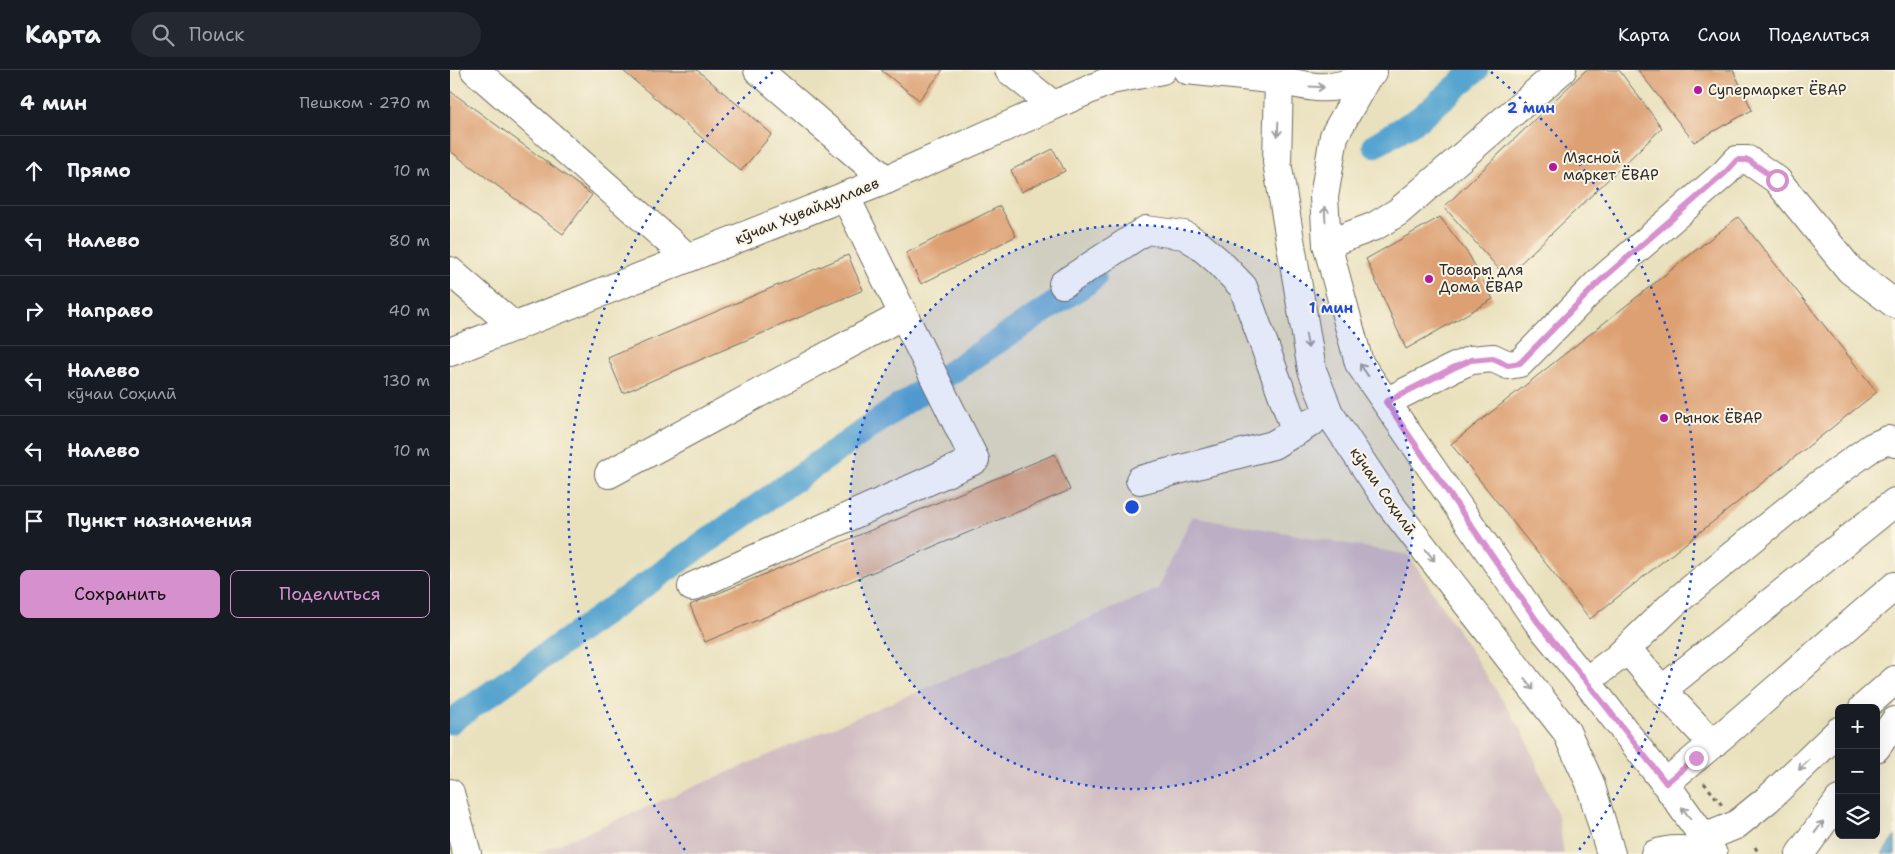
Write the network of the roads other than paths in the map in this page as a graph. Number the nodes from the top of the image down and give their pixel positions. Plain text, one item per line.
1 (475, 70) edge
2 (758, 70) edge
3 (1010, 70) edge
4 (1162, 70) edge
5 (1187, 70) edge
6 (1562, 70) edge
7 (1371, 73) edge
8 (1278, 75) edge
9 (1053, 106) junction
10 (886, 180) junction
11 (845, 196) junction
12 (1327, 244) junction
13 (688, 258) junction
14 (450, 270) edge
15 (1063, 284) dead end
16 (1895, 304) edge
17 (903, 314) junction
18 (515, 327) junction
19 (450, 352) edge
20 (1386, 402) junction
21 (1329, 413) junction
22 (1296, 432) junction
23 (1895, 443) edge
24 (609, 474) dead end
25 (1140, 480) dead end
26 (1895, 502) edge
27 (1895, 586) edge
28 (692, 587) dead end
29 (1627, 649) junction
30 (1895, 680) edge
31 (1586, 681) junction
32 (1662, 690) junction
33 (1868, 704) edge
34 (1895, 721) edge
35 (1835, 735) edge
36 (1880, 742) edge
37 (1713, 744) junction
38 (1666, 783) junction
39 (450, 793) edge
40 (1835, 806) edge
41 (1706, 849) edge
42 (467, 854) edge
43 (1611, 854) edge
44 (1655, 854) edge
45 (1800, 854) edge

1 - 13 street
2 - 10 street
3 - 9 street
4 - 9 street, кӯчаи Хувайдуллаев
5 - 8 street
6 - 12 street
8 -> 7 street
12 -> 7 street
8 -> 21 street, кӯчаи Соҳилӣ
9 - 10 street, кӯчаи Хувайдуллаев
10 - 11 street, кӯчаи Хувайдуллаев
11 - 13 street, кӯчаи Хувайдуллаев
11 - 17 street
20 -> 12 street
13 - 18 street, кӯчаи Хувайдуллаев
14 - 18 street
15 - 22 street
16 - 20 street
17 - 24 street
17 - 28 street
18 - 19 street, кӯчаи Хувайдуллаев
20 - 31 street
21 - 22 street
21 -> 43 street, кӯчаи Соҳилӣ
22 - 25 street
23 - 29 street
26 - 32 street
27 - 37 street
29 - 31 street
29 - 32 street
30 - 33 street
31 - 38 street
32 - 37 street
34 - 36 street
35 -> 41 street
37 - 38 street
41 -> 38 street
39 - 42 street
45 -> 40 street
41 - 44 street

